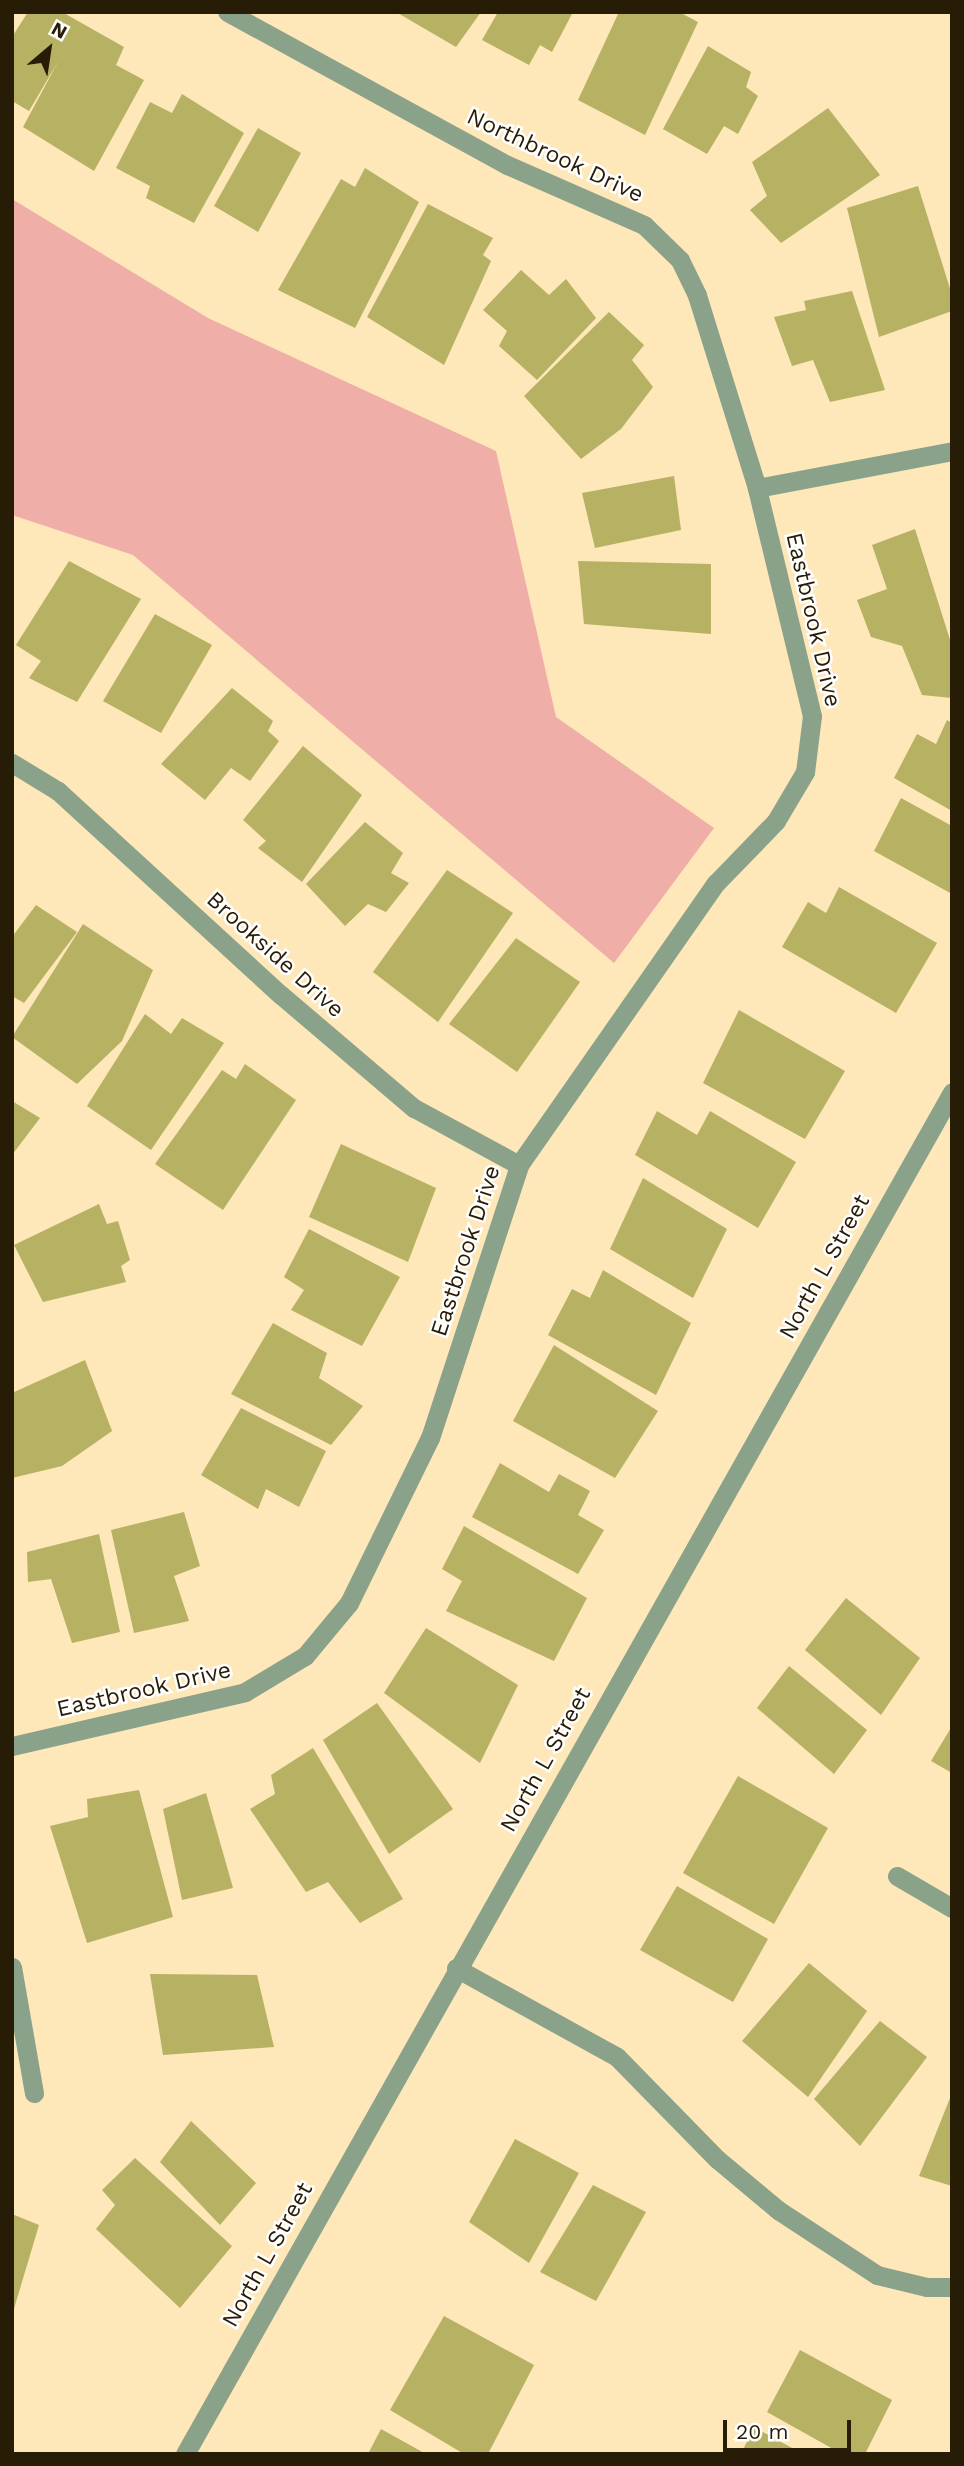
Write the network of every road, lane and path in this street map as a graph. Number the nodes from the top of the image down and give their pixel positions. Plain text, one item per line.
1 (227, 12) edge
2 (952, 451) edge
3 (757, 488) junction
4 (12, 763) edge
5 (952, 1092) edge
6 (519, 1165) junction
7 (12, 1746) edge
8 (897, 1876) dead end
9 (952, 1908) edge
10 (12, 1967) edge
11 (456, 1968) junction
12 (34, 2093) dead end
13 (952, 2287) edge
14 (185, 2454) edge

1 - 3 street, Northbrook Drive
2 - 3 street
3 - 6 street, Eastbrook Drive
4 - 6 street, Brookside Drive
5 - 11 street, North L Street
6 - 7 street, Eastbrook Drive
8 - 9 street
10 - 12 street
11 - 13 street
11 - 14 street, North L Street

